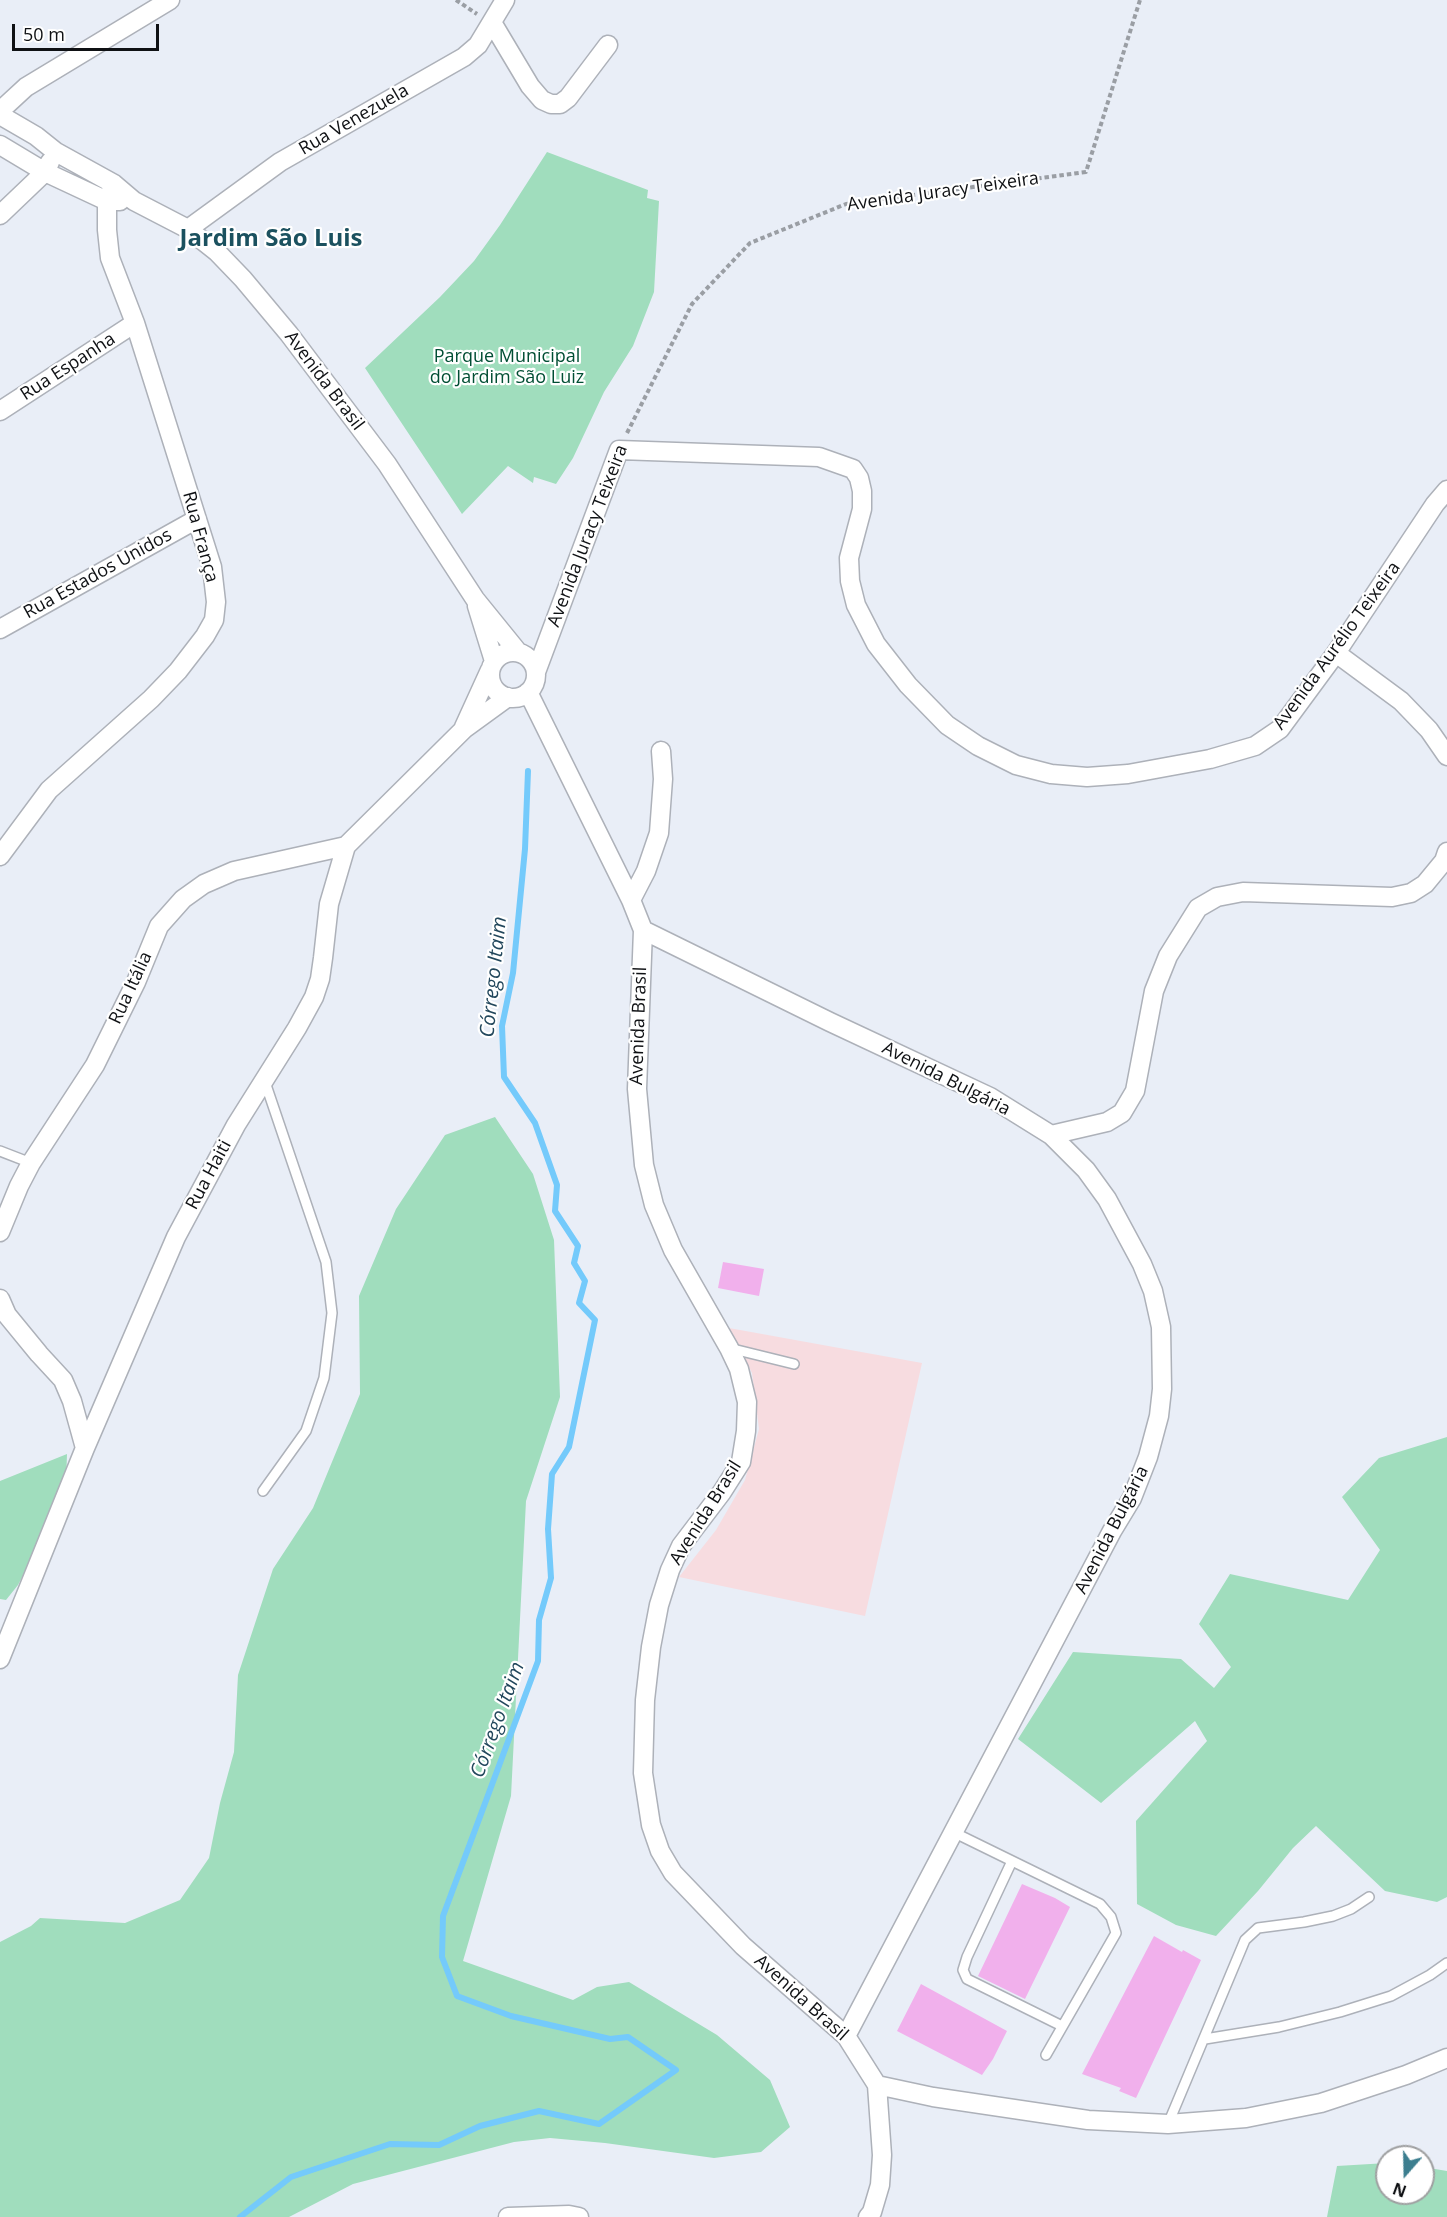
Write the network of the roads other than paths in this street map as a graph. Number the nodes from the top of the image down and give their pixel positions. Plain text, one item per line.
1 (170, 0) edge
2 (505, 0) edge
3 (493, 24) junction
4 (608, 45) dead end
5 (0, 113) edge
6 (0, 146) edge
7 (56, 152) junction
8 (45, 172) junction
9 (111, 193) junction
10 (0, 215) edge
11 (188, 229) junction
12 (135, 323) junction
13 (0, 411) edge
14 (619, 450) joint
15 (1447, 489) edge
16 (197, 519) junction
17 (475, 599) junction
18 (0, 629) edge
19 (518, 652) junction
20 (1336, 653) junction
21 (492, 666) junction
22 (536, 672) junction
23 (528, 692) junction
24 (508, 697) junction
25 (464, 729) junction
26 (661, 751) dead end
27 (1447, 756) edge
28 (346, 846) junction
29 (1447, 852) edge
30 (0, 856) edge
31 (631, 900) junction
32 (643, 930) junction
33 (264, 1080) junction
34 (1051, 1136) junction
35 (0, 1151) edge
36 (31, 1163) junction
37 (0, 1232) edge
38 (0, 1299) edge
39 (729, 1348) junction
40 (794, 1364) dead end
41 (85, 1448) junction
42 (263, 1491) dead end
43 (0, 1657) edge
44 (955, 1833) junction
45 (1012, 1861) junction
46 (1369, 1897) dead end
47 (1447, 1963) edge
48 (1062, 2026) junction
49 (846, 2036) junction
50 (1205, 2039) junction
51 (1046, 2055) dead end
52 (1447, 2058) edge
53 (877, 2085) junction
54 (1168, 2124) junction
55 (508, 2217) edge
56 (579, 2217) edge
57 (868, 2217) edge

1 - 5 street
2 - 3 street, Rua Venezuela
3 - 4 street
3 - 11 street, Rua Venezuela
5 - 7 street, Avenida Brasil
6 - 8 street, Avenida Brasil
7 - 8 street
7 - 9 street, Avenida Brasil
8 - 9 street, Avenida Brasil
8 - 10 street
9 - 11 street, Avenida Brasil
9 - 12 street, Rua França
11 - 17 street, Avenida Brasil
12 - 13 street, Rua Espanha
12 - 16 street, Rua França
14 - 20 street, Avenida Aurélio Teixeira
14 - 22 street, Avenida Juracy Teixeira
15 - 20 street, Avenida Aurélio Teixeira
16 - 18 street, Rua Estados Unidos
16 - 30 street, Rua França
17 - 19 street, Avenida Brasil
17 - 21 street, Avenida Brasil
19 - 21 street
19 - 22 street
20 - 27 street
21 - 24 street
21 - 25 street, Rua Haiti
22 - 23 street
23 - 24 street
23 - 31 street, Avenida Brasil
24 - 25 street, Rua Haiti
25 - 28 street, Rua Haiti
26 - 31 street
28 - 33 street, Rua Haiti
28 - 36 street, Rua Itália
29 - 34 street
31 - 32 street, Avenida Brasil
32 - 34 street, Avenida Bulgária
32 - 39 street, Avenida Brasil
33 - 41 street, Rua Haiti
33 - 42 lane
34 - 44 street, Avenida Bulgária
35 - 36 lane
36 - 37 street, Rua Itália
38 - 41 street
39 - 40 lane
39 - 49 street, Avenida Brasil
41 - 43 street, Rua Haiti
44 - 45 lane
44 - 49 street, Avenida Bulgária
45 - 48 lane
45 - 48 lane
46 - 50 lane
47 - 50 lane
48 - 51 lane
49 - 53 street, Avenida Brasil
50 - 54 lane
52 - 54 street
53 - 54 street
53 - 57 street, Avenida Brasil
55 - 56 street

